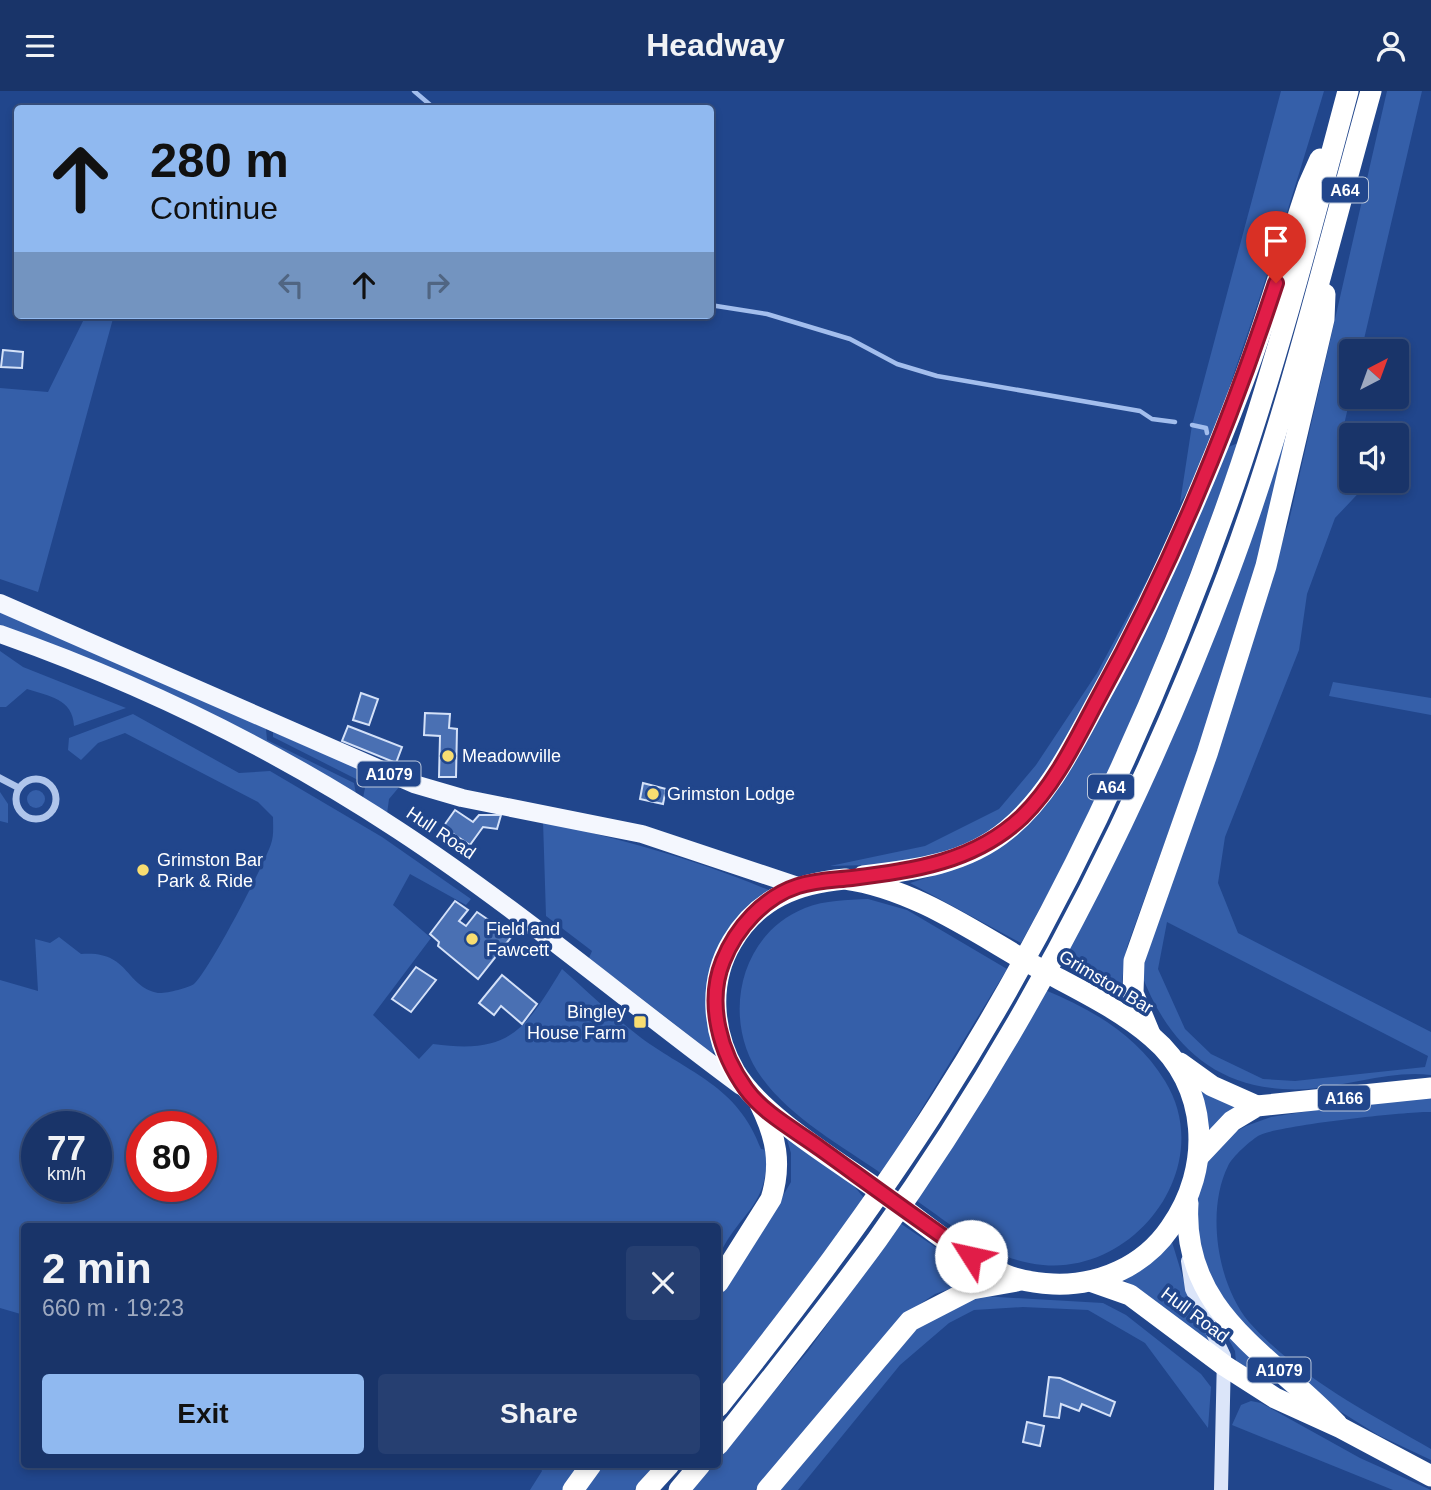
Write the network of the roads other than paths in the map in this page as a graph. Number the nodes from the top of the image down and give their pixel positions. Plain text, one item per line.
1 (1371, 91) edge
2 (1346, 97) edge
3 (1326, 260) junction
4 (0, 603) edge
5 (0, 634) edge
6 (0, 778) edge
7 (19, 789) junction
8 (845, 879) junction
9 (798, 886) junction
10 (1151, 1036) junction
11 (1170, 1055) junction
12 (1431, 1088) edge
13 (753, 1096) junction
14 (1257, 1106) junction
15 (1199, 1156) junction
16 (1189, 1194) junction
17 (1188, 1243) junction
18 (721, 1278) edge
19 (1023, 1281) junction
20 (1093, 1282) junction
21 (1225, 1366) junction
22 (721, 1403) edge
23 (1342, 1428) junction
24 (721, 1441) edge
25 (589, 1468) edge
26 (666, 1468) edge
27 (697, 1468) edge
28 (1431, 1476) edge
29 (573, 1490) edge
30 (646, 1490) edge
31 (679, 1490) edge
32 (767, 1490) edge
33 (1221, 1490) edge

1 - 3 highway, A64
2 - 8 highway
2 - 22 highway, A64
3 - 10 highway
3 - 24 highway, A64
4 - 9 main road, Hull Road / A1079
5 - 13 main road, Hull Road / A1079
6 - 7 street
7 - 7 street
8 - 9 highway, Grimston Bar / A166
8 - 10 highway, Grimston Bar / A166
9 - 13 highway, Grimston Bar / A166
10 - 11 highway, Grimston Bar / A166
11 - 14 highway, A166
11 - 15 highway, Grimston Bar / A166
12 - 14 highway, A166
13 - 18 highway
13 - 19 highway, Grimston Bar / A166
14 - 15 highway, A166
15 - 16 highway, Grimston Bar / A166
16 - 17 highway, Hull Road / A1079
16 - 20 highway, Grimston Bar / A166
17 - 21 main road
17 - 23 highway, Hull Road / A1079
19 - 20 highway, Grimston Bar / A166
19 - 32 highway
20 - 21 highway, Hull Road / A1079
21 - 23 highway, Hull Road / A1079
21 - 33 main road
23 - 28 highway, Hull Road / A1079
25 - 29 highway
26 - 30 highway
27 - 31 highway

